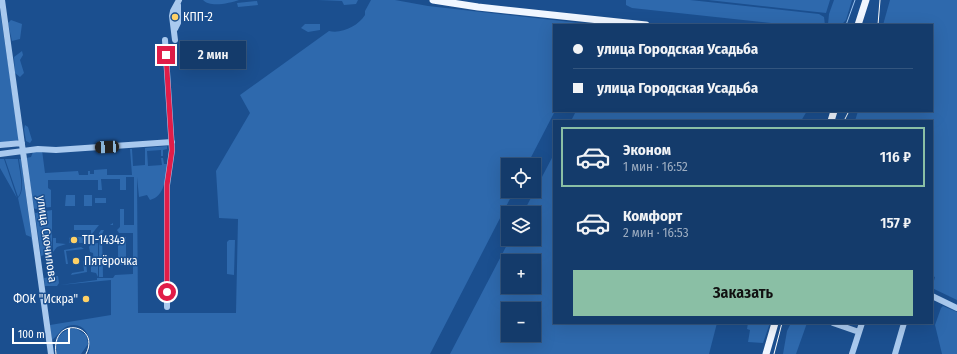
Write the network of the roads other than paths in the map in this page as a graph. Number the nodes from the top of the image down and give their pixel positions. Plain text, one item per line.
1 (2, 0) edge
2 (433, 0) edge
3 (866, 0) edge
4 (179, 2) edge
5 (637, 24) edge
6 (858, 24) edge
7 (165, 40) dead end
8 (175, 40) dead end
9 (22, 142) junction
10 (172, 142) junction
11 (0, 145) edge
12 (23, 151) junction
13 (0, 154) edge
14 (933, 296) edge
15 (167, 307) dead end
16 (957, 308) edge
17 (775, 324) edge
18 (836, 324) edge
19 (862, 324) edge
20 (904, 324) edge
21 (859, 332) junction
22 (52, 354) edge
23 (766, 354) edge
24 (852, 354) edge
25 (895, 354) edge

1 - 9 street, улица Скочилова
2 - 5 main road
3 - 6 main road
4 - 8 street
7 - 10 street
9 - 11 street
9 - 12 street, улица Скочилова
10 - 12 street
10 - 15 street
12 - 13 street
12 - 22 street, улица Скочилова
14 - 16 street
17 - 23 main road
18 - 21 street
19 - 21 street
20 - 25 street
21 - 24 street

